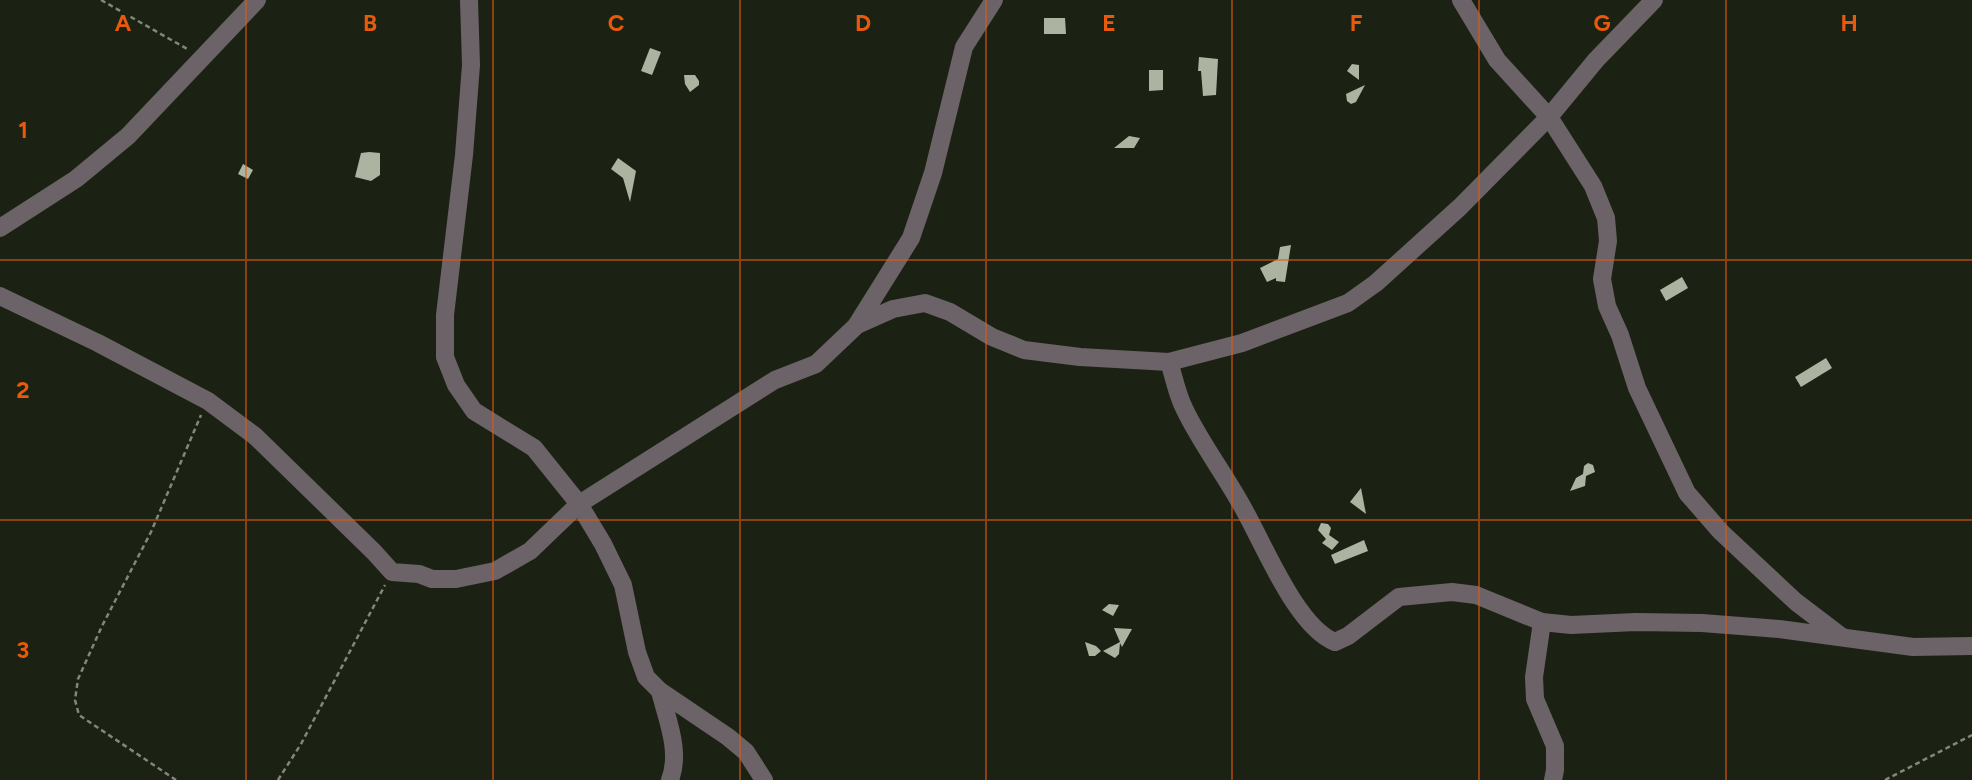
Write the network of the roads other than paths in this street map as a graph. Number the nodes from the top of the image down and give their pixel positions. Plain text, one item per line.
1 (257, 0) edge
2 (469, 0) edge
3 (995, 0) edge
4 (1461, 0) edge
5 (1654, 0) edge
6 (1549, 117) junction
7 (0, 228) edge
8 (0, 296) edge
9 (856, 326) junction
10 (1169, 362) junction
11 (579, 504) junction
12 (1542, 622) junction
13 (1844, 639) junction
14 (1972, 646) edge
15 (660, 691) junction
16 (670, 780) edge
17 (764, 780) edge
18 (1553, 780) edge

1 - 7 street
2 - 11 street
3 - 9 street
4 - 6 street
5 - 6 street
6 - 10 street
6 - 13 street
8 - 11 street
9 - 10 street
9 - 11 street
10 - 12 street
11 - 15 street
12 - 13 street
12 - 18 street
13 - 14 street
15 - 16 street
15 - 17 street

